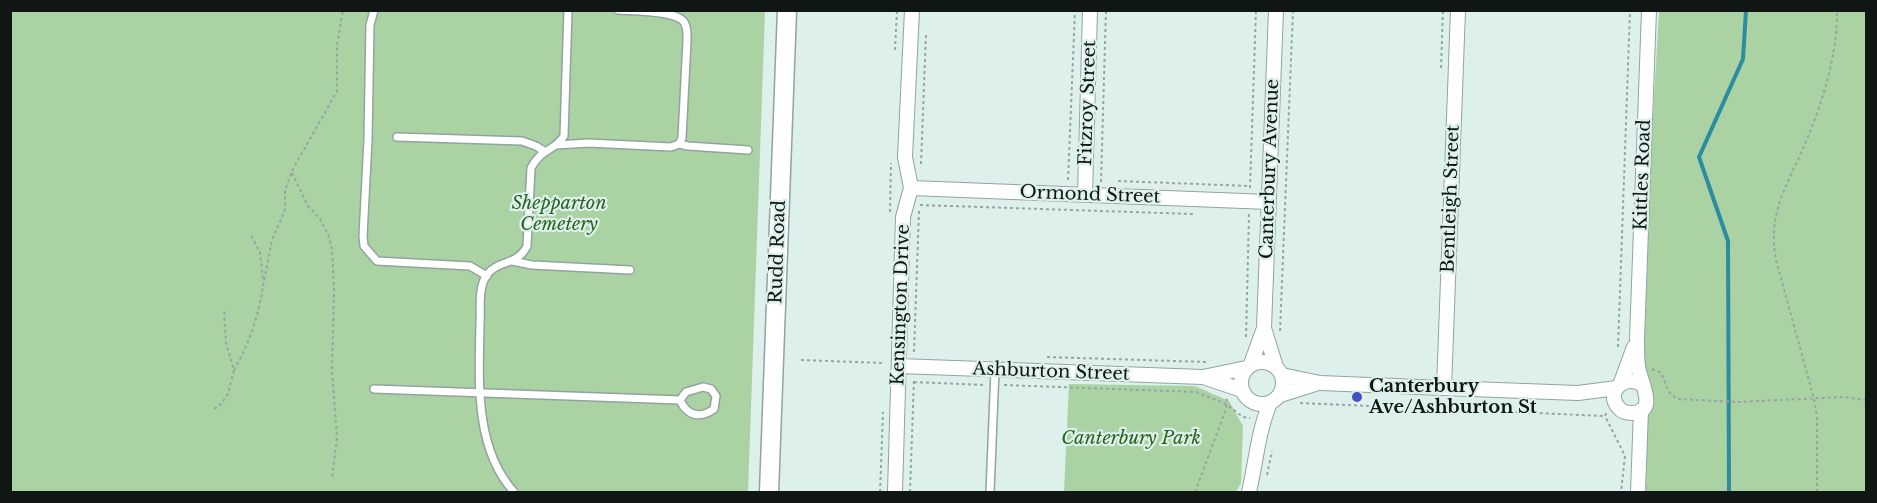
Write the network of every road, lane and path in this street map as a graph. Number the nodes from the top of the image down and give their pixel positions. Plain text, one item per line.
1 (343, 10) edge
2 (374, 10) edge
3 (568, 10) edge
4 (618, 10) edge
5 (787, 10) edge
6 (912, 10) edge
7 (1075, 10) edge
8 (1090, 10) edge
9 (1106, 10) edge
10 (1256, 10) edge
11 (1276, 10) edge
12 (1293, 10) edge
13 (1458, 10) edge
14 (1630, 10) edge
15 (1649, 10) edge
16 (1837, 10) edge
17 (926, 34) dead end
18 (397, 137) dead end
19 (678, 144) junction
20 (556, 145) junction
21 (748, 150) dead end
22 (544, 151) junction
23 (292, 173) junction
24 (1068, 180) dead end
25 (916, 188) junction
26 (1085, 195) junction
27 (1100, 196) junction
28 (1250, 201) junction
29 (1269, 202) junction
30 (920, 205) junction
31 (1100, 211) junction
32 (1203, 214) dead end
33 (251, 236) dead end
34 (512, 261) junction
35 (630, 270) dead end
36 (487, 276) junction
37 (263, 286) junction
38 (224, 309) dead end
39 (1264, 328) junction
40 (1280, 337) dead end
41 (1637, 339) junction
42 (1245, 347) dead end
43 (1618, 353) dead end
44 (801, 360) dead end
45 (884, 363) dead end
46 (899, 366) junction
47 (914, 366) junction
48 (1249, 366) junction
49 (1638, 367) junction
50 (234, 370) junction
51 (994, 370) junction
52 (1279, 371) junction
53 (1203, 377) junction
54 (908, 382) dead end
55 (914, 382) junction
56 (1320, 383) junction
57 (1227, 384) junction
58 (994, 385) junction
59 (1643, 385) junction
60 (1618, 386) junction
61 (1444, 388) junction
62 (374, 389) dead end
63 (480, 393) junction
64 (1578, 393) junction
65 (1245, 394) junction
66 (1275, 399) junction
67 (1814, 399) junction
68 (680, 400) junction
69 (1866, 400) edge
70 (1292, 403) dead end
71 (1226, 404) junction
72 (214, 409) dead end
73 (1613, 409) junction
74 (1641, 410) junction
75 (1255, 418) junction
76 (1259, 436) junction
77 (1272, 449) dead end
78 (1639, 452) junction
79 (332, 479) dead end
80 (1266, 481) dead end
81 (514, 492) edge
82 (769, 492) edge
83 (895, 492) edge
84 (910, 492) edge
85 (990, 492) edge
86 (1195, 492) edge
87 (1249, 492) edge
88 (1621, 492) edge
89 (1638, 492) edge
90 (1816, 492) edge

1 - 23 path
2 - 36 lane
3 - 20 lane
4 - 19 lane
5 - 82 street, Rudd Road
6 - 25 street, Kensington Drive
7 - 24 path
8 - 26 street, Fitzroy Street
9 - 27 path
10 - 28 path
11 - 29 street, Canterbury Avenue
12 - 40 path
13 - 61 street, Bentleigh Street
14 - 43 path
15 - 41 street, Kittles Road
16 - 67 path
17 - 25 path
18 - 22 lane
19 - 20 lane
19 - 21 lane
20 - 22 lane
22 - 34 lane
23 - 37 path
23 - 79 path
25 - 26 street, Ormond Street
25 - 30 path
25 - 46 street, Kensington Drive
26 - 27 street, Ormond Street
27 - 28 street, Ormond Street
27 - 31 path
28 - 29 street, Ormond Street
28 - 42 path
29 - 39 street, Canterbury Avenue
30 - 31 path
30 - 47 path
31 - 32 path
33 - 37 path
34 - 35 lane
34 - 36 lane
36 - 63 lane
37 - 50 path
38 - 50 path
39 - 48 street, Canterbury Avenue
39 - 52 street, Canterbury Avenue
41 - 49 street, Kittles Road
41 - 60 street, Kittles Road
44 - 45 path
46 - 47 street, Ashburton Street
46 - 83 street, Kensington Drive
47 - 51 street, Ashburton Street
47 - 55 path
48 - 52 street
48 - 53 street, Ashburton Street
48 - 65 street
49 - 59 street, Kittles Road
49 - 67 path
50 - 72 path
51 - 53 street, Ashburton Street
51 - 58 lane
52 - 56 street
52 - 66 street
53 - 57 street, Ashburton Street
54 - 55 path
55 - 58 path
55 - 84 path
56 - 61 street
56 - 66 street
57 - 65 street, Ashburton Street
57 - 71 path
58 - 71 path
58 - 85 lane
59 - 60 street
59 - 74 street
60 - 64 street
60 - 73 street
61 - 64 street
62 - 63 lane
63 - 68 lane
63 - 81 lane
64 - 73 street
65 - 66 street
65 - 75 street
66 - 76 street
67 - 69 path
67 - 90 path
68 - 68 lane
70 - 73 path
71 - 75 path
71 - 86 path
73 - 74 street
73 - 78 street
73 - 88 path
74 - 78 street
75 - 76 street
76 - 87 street
77 - 80 path
78 - 89 street

